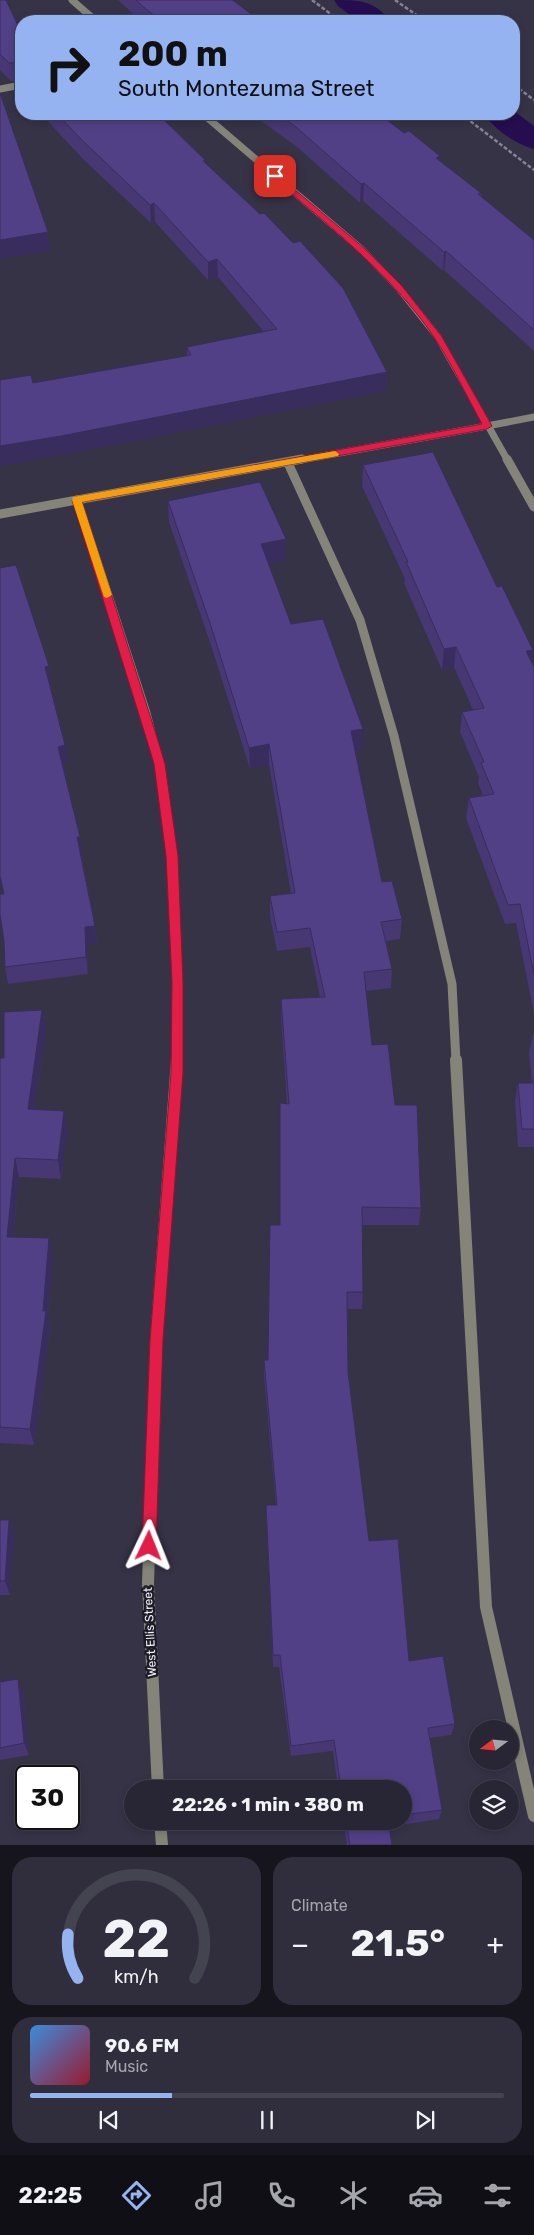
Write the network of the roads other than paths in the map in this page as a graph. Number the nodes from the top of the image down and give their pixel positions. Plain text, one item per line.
1 (72, 0) edge
2 (89, 15) edge
3 (15, 86) edge
4 (0, 89) edge
5 (210, 120) edge
6 (534, 417) edge
7 (487, 426) junction
8 (288, 463) junction
9 (76, 500) junction
10 (534, 507) edge
11 (0, 514) edge
12 (158, 1780) edge
13 (534, 1816) edge
14 (161, 1830) edge
15 (162, 1845) edge

1 - 2 street
3 - 4 street
5 - 7 street
6 - 7 street
7 - 8 street
7 - 10 street
8 - 9 street
8 - 13 street
9 - 11 street
9 - 12 street, West Ellis Street
14 - 15 street

